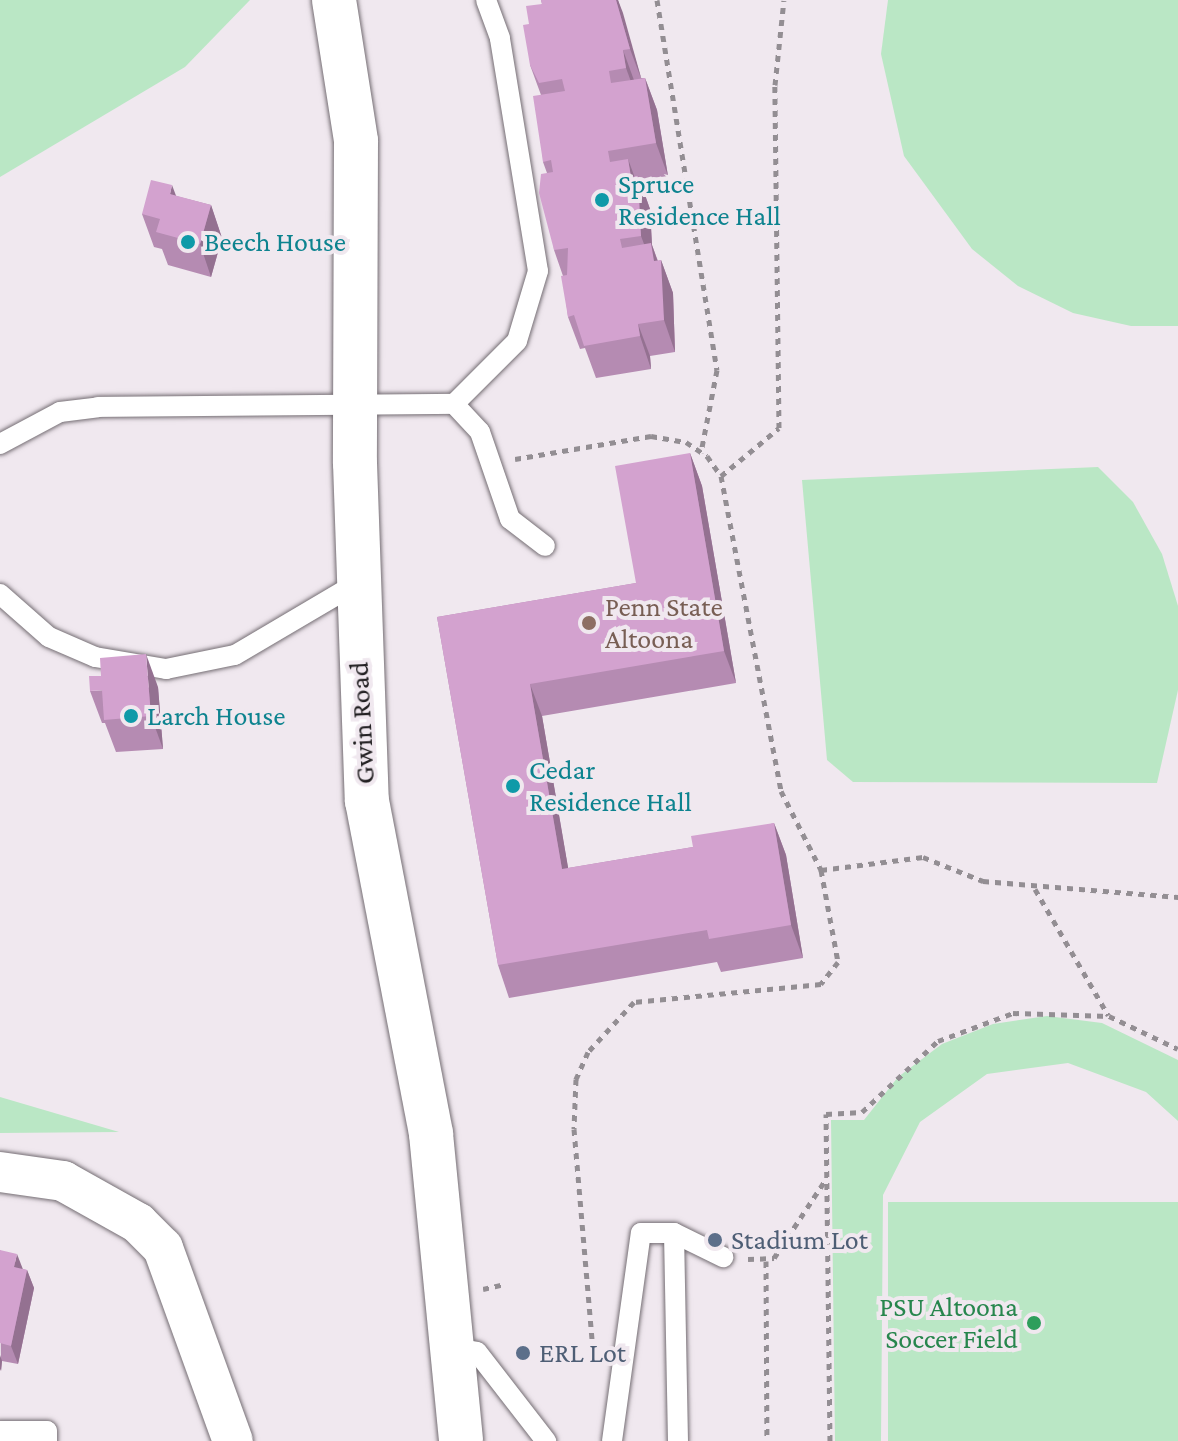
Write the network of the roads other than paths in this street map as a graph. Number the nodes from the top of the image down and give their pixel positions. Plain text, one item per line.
1 (334, 0) edge
2 (486, 0) edge
3 (355, 403) junction
4 (454, 404) junction
5 (0, 444) edge
6 (545, 546) dead end
7 (357, 583) junction
8 (0, 594) edge
9 (0, 1172) edge
10 (674, 1233) junction
11 (723, 1257) road end
12 (455, 1348) junction
13 (0, 1431) edge
14 (47, 1441) edge
15 (233, 1441) edge
16 (461, 1441) edge
17 (546, 1441) edge
18 (612, 1441) edge
19 (678, 1441) edge

1 - 3 street, Gwin Road
2 - 4 lane
3 - 4 lane
3 - 5 lane
3 - 7 street, Gwin Road
4 - 6 lane
7 - 8 lane
7 - 12 street, Gwin Road
9 - 15 street
10 - 11 lane
10 - 18 lane
10 - 19 lane
12 - 16 street, Gwin Road
12 - 17 lane
13 - 14 lane

